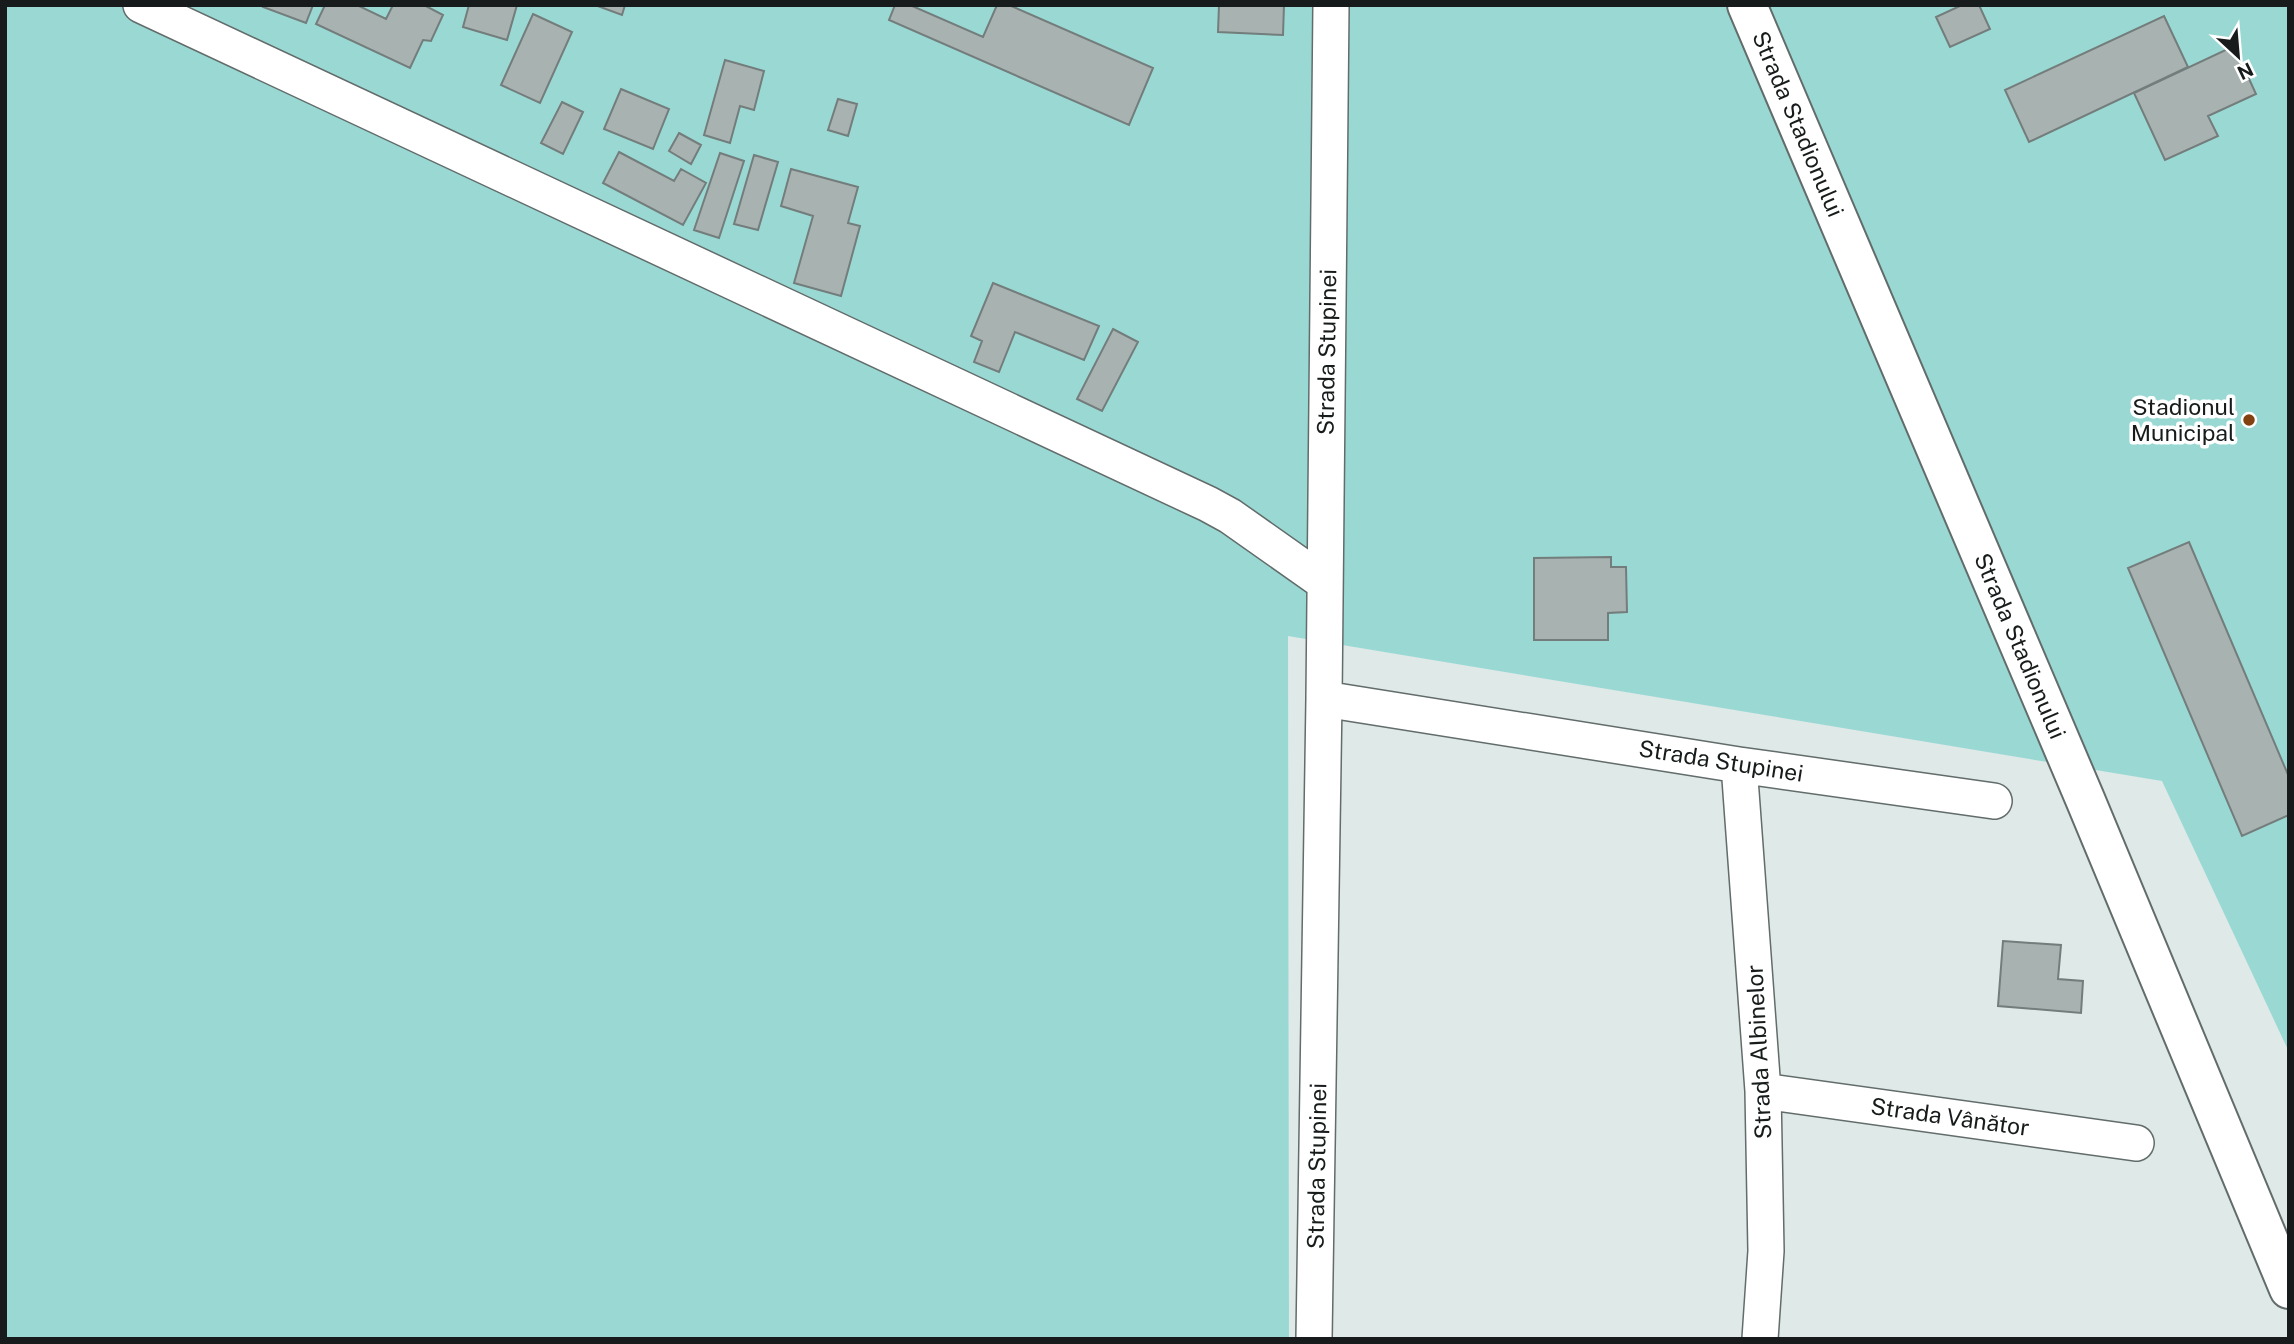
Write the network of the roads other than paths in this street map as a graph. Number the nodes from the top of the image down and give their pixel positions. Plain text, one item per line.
1 (141, 5) edge
2 (1331, 5) edge
3 (1747, 5) edge
4 (1325, 583) junction
5 (1324, 699) junction
6 (1739, 765) junction
7 (1994, 802) dead end
8 (1763, 1091) junction
9 (2136, 1143) dead end
10 (2289, 1289) edge
11 (1314, 1339) edge
12 (1760, 1339) edge

1 - 4 street
2 - 4 street, Strada Stupinei
3 - 10 main road, Strada Stadionului
4 - 5 street, Strada Stupinei
5 - 6 street, Strada Stupinei
5 - 11 street, Strada Stupinei
6 - 7 street, Strada Stupinei
6 - 8 street, Strada Albinelor
8 - 9 street, Strada Vânător
8 - 12 street, Strada Albinelor

